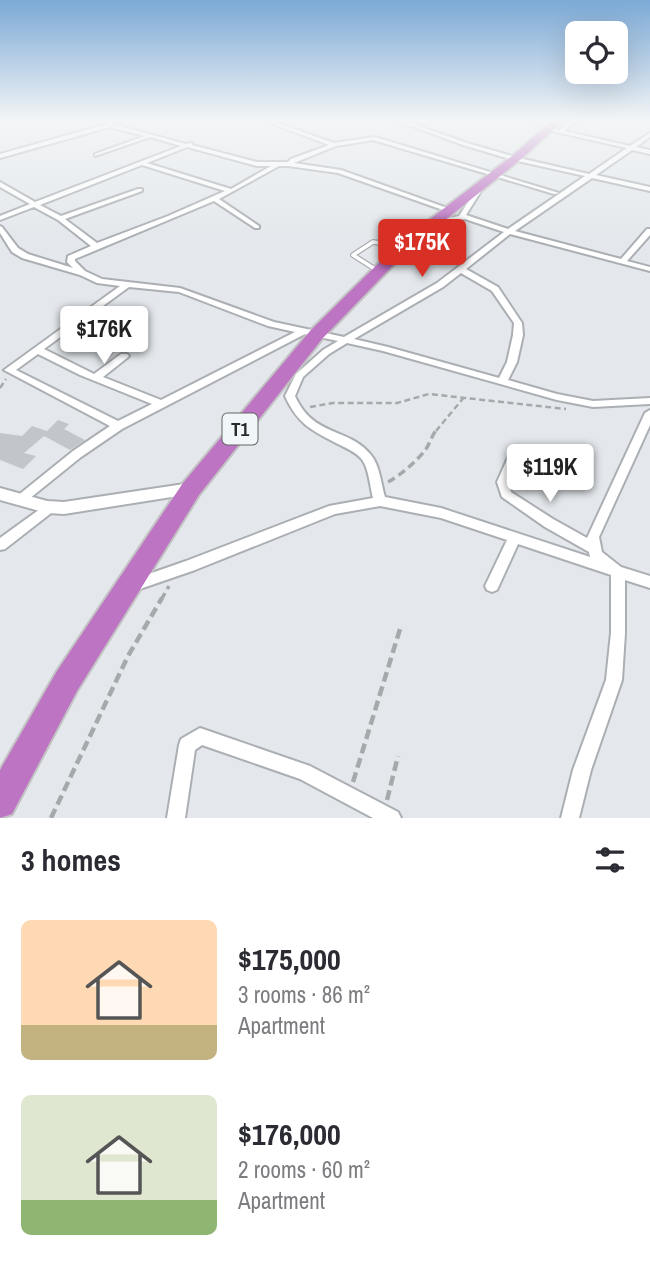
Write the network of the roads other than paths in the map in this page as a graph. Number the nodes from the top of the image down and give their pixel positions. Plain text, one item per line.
1 (152, 159) edge
2 (239, 159) edge
3 (294, 159) edge
4 (438, 159) edge
5 (515, 159) joint
6 (616, 159) edge
7 (142, 163) junction
8 (290, 164) junction
9 (277, 165) junction
10 (490, 176) junction
11 (592, 177) junction
12 (0, 184) edge
13 (572, 188) junction
14 (140, 190) dead end
15 (650, 190) edge
16 (231, 191) junction
17 (556, 193) junction
18 (215, 199) junction
19 (35, 203) junction
20 (544, 207) junction
21 (448, 216) junction
22 (0, 218) edge
23 (60, 219) junction
24 (257, 227) dead end
25 (0, 228) edge
26 (510, 231) junction
27 (650, 231) edge
28 (96, 246) junction
29 (404, 246) junction
30 (623, 261) junction
31 (650, 269) edge
32 (462, 270) junction
33 (378, 271) junction
34 (82, 274) junction
35 (126, 285) junction
36 (309, 333) junction
37 (344, 340) junction
38 (38, 350) junction
39 (124, 356) dead end
40 (95, 378) junction
41 (502, 381) junction
42 (650, 401) edge
43 (162, 404) junction
44 (650, 413) edge
45 (118, 426) junction
46 (514, 456) dead end
47 (191, 489) junction
48 (0, 494) edge
49 (20, 500) junction
50 (382, 501) junction
51 (51, 507) junction
52 (515, 537) junction
53 (0, 545) edge
54 (594, 548) junction
55 (618, 572) junction
56 (650, 582) edge
57 (131, 586) junction
58 (492, 586) dead end
59 (0, 802) edge
60 (388, 816) edge
61 (176, 818) edge
62 (570, 818) edge

1 - 7 street
2 - 9 street
3 - 8 street
4 - 10 street
5 - 10 highway, T1
5 - 11 street
6 - 11 street
7 - 16 street
7 - 19 street
8 - 9 street
8 - 21 street
9 - 16 street
10 - 17 street
10 - 21 highway, T1
11 - 13 street
11 - 15 street
12 - 19 street
13 - 17 street
13 - 20 street
14 - 23 street
16 - 18 street
17 - 20 street
18 - 24 street
18 - 28 street
19 - 22 street
19 - 23 street
20 - 26 street
21 - 26 street
21 - 29 highway, T1
23 - 28 street
25 - 34 street
26 - 30 street
26 - 32 street
27 - 30 street
28 - 34 street
29 - 33 highway, T1
29 - 33 lane
30 - 31 street
32 - 37 street
32 - 41 street
33 - 36 highway, T1
34 - 35 street
35 - 36 street
35 - 38 street
36 - 37 street
36 - 43 street
36 - 47 highway, T1
37 - 41 street
37 - 50 street
38 - 40 street
38 - 45 street
39 - 40 street
40 - 43 street
41 - 42 street
43 - 45 street
44 - 54 street
45 - 49 street
46 - 54 street
47 - 51 street
47 - 57 highway, T1
48 - 49 street
49 - 51 street
50 - 52 street
50 - 57 street
51 - 53 street
52 - 55 street
52 - 58 street
54 - 55 street
55 - 56 street
55 - 62 street
57 - 59 highway, T1
60 - 61 street

